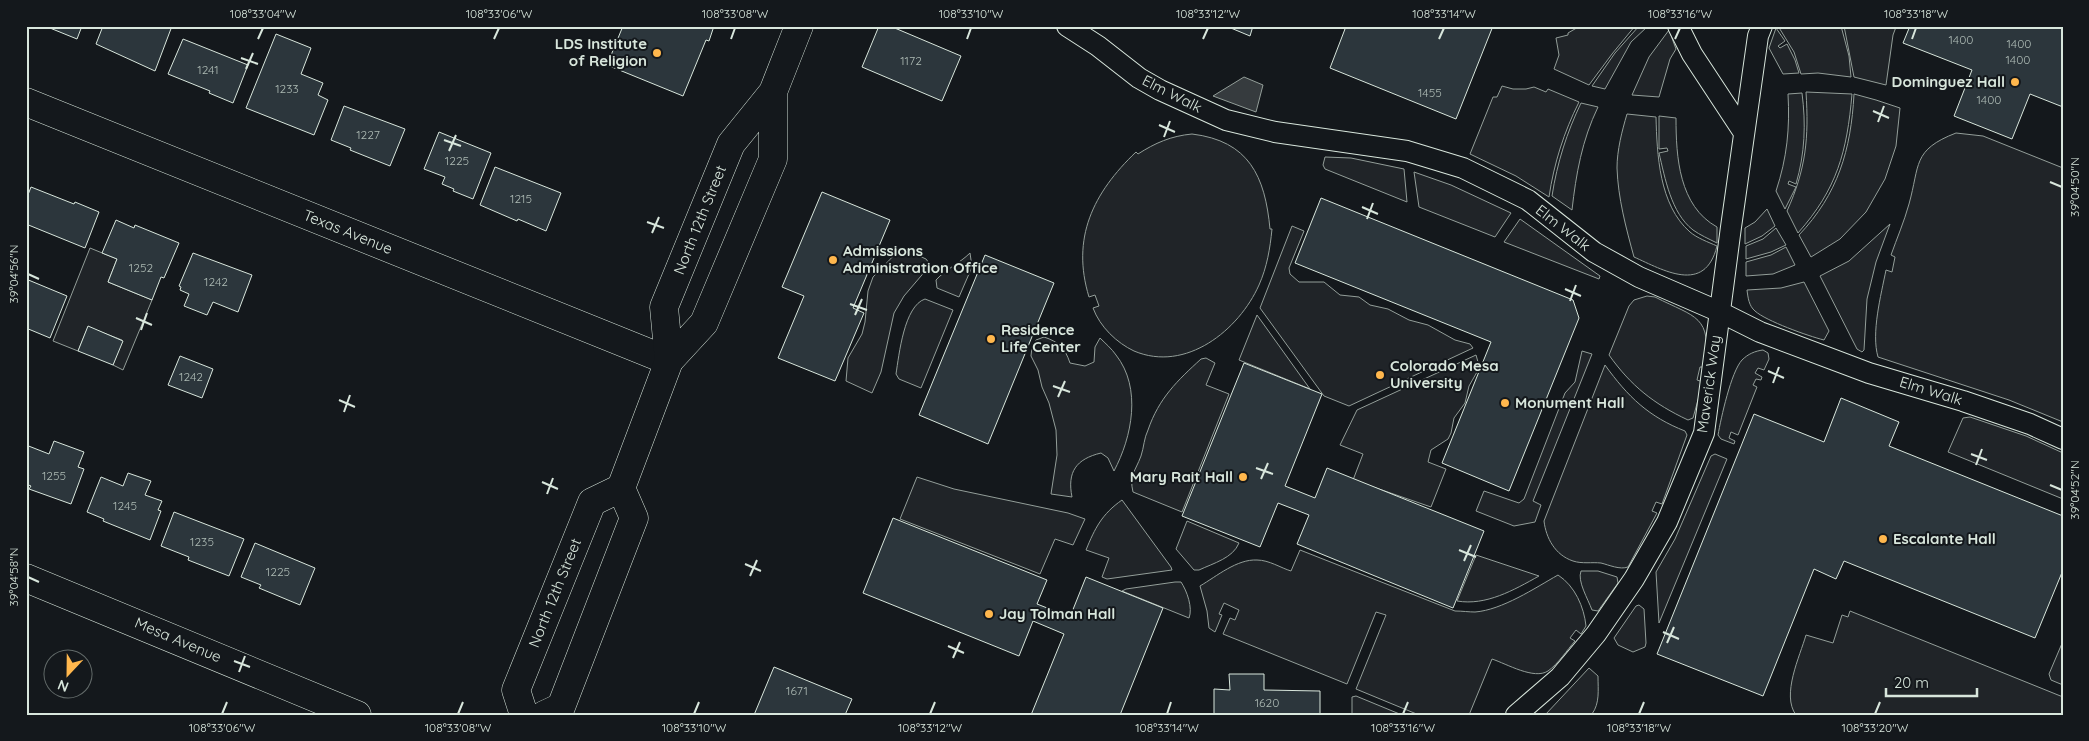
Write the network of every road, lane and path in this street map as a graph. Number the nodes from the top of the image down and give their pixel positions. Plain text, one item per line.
1 (800, 26) edge
2 (1067, 26) edge
3 (1678, 26) edge
4 (1762, 26) edge
5 (773, 92) junction
6 (26, 102) edge
7 (1744, 133) junction
8 (1720, 312) junction
9 (669, 361) junction
10 (2063, 439) edge
11 (621, 488) junction
12 (26, 578) edge
13 (357, 715) edge
14 (524, 715) edge
15 (544, 715) edge
16 (1516, 715) edge

1 - 5 main road, North 12th Street
2 - 8 street, Elm Walk
3 - 7 street
4 - 7 street, Maverick Way
5 - 9 main road, North 12th Street
5 - 9 main road, North 12th Street
6 - 9 main road, Texas Avenue
7 - 8 street, Maverick Way
8 - 10 street, Elm Walk
8 - 16 street, Maverick Way
9 - 11 main road, North 12th Street
11 - 14 main road, North 12th Street
11 - 15 main road
12 - 13 main road, Mesa Avenue

